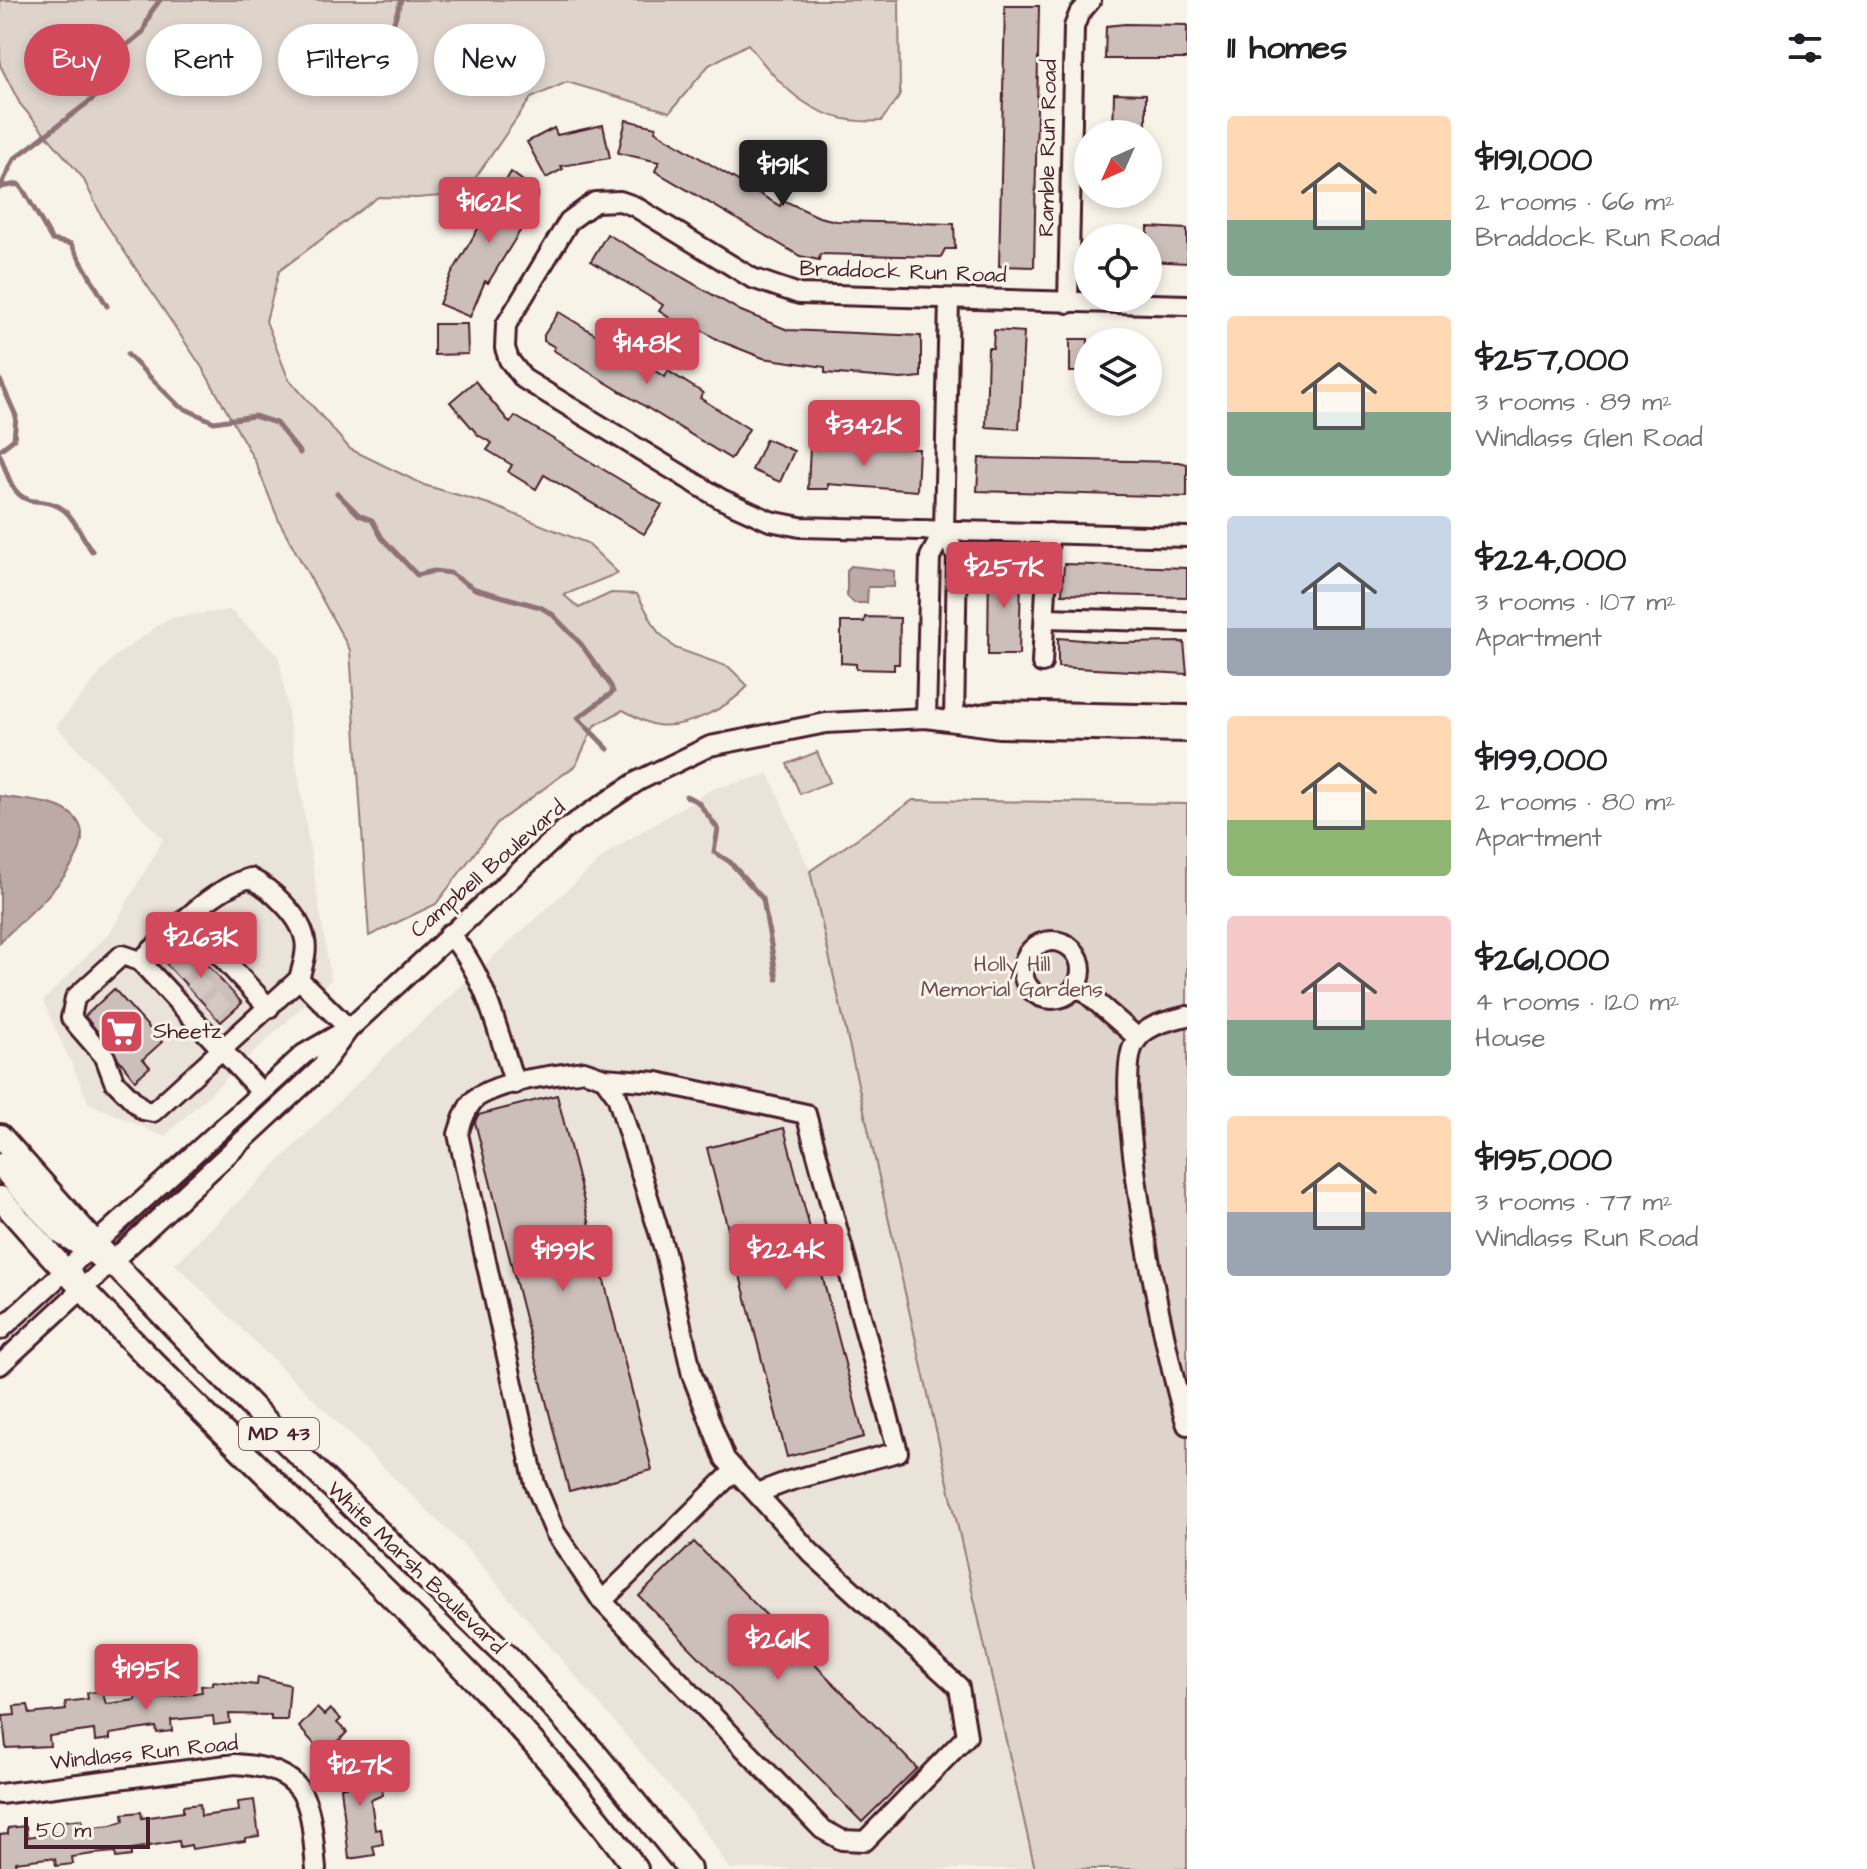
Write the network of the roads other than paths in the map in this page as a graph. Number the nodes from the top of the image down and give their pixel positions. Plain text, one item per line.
1 (1091, 0) edge
2 (949, 299) junction
3 (1068, 303) junction
4 (1187, 305) edge
5 (944, 531) junction
6 (1049, 533) junction
7 (1187, 537) edge
8 (1046, 618) junction
9 (1187, 622) edge
10 (1042, 663) dead end
11 (1187, 715) edge
12 (926, 718) junction
13 (954, 720) junction
14 (1187, 732) edge
15 (186, 919) junction
16 (449, 934) junction
17 (140, 961) junction
18 (299, 979) junction
19 (1077, 985) dead end
20 (269, 1008) junction
21 (1187, 1016) edge
22 (349, 1029) junction
23 (1138, 1038) junction
24 (224, 1052) junction
25 (604, 1078) junction
26 (515, 1084) junction
27 (261, 1092) junction
28 (0, 1136) edge
29 (0, 1165) edge
30 (0, 1198) edge
31 (91, 1247) junction
32 (111, 1261) junction
33 (65, 1269) junction
34 (83, 1289) junction
35 (0, 1330) edge
36 (0, 1365) edge
37 (1187, 1425) edge
38 (735, 1470) junction
39 (757, 1493) junction
40 (602, 1601) junction
41 (0, 1794) edge
42 (316, 1869) edge
43 (636, 1869) edge
44 (689, 1869) edge

1 - 3 street, Ramble Run Road
2 - 3 street, Braddock Run Road
2 - 5 street
2 - 5 street, Braddock Run Road
3 - 4 street, Braddock Run Road
5 - 6 street
5 - 12 street
5 - 13 street
6 - 7 street
6 - 8 street
8 - 9 street
8 - 10 street
11 - 13 street, Campbell Boulevard
12 - 13 street, Campbell Boulevard
12 - 16 street, Campbell Boulevard
13 - 14 street, Campbell Boulevard
15 - 17 street
15 - 18 street
15 - 20 street
16 - 22 street, Campbell Boulevard
16 - 26 street
17 - 24 street
17 - 24 street
18 - 20 street
18 - 22 street
19 - 23 street
20 - 24 street
21 - 23 street
22 - 27 street, Campbell Boulevard
22 - 32 street, Campbell Boulevard
23 - 37 street
24 - 27 street
25 - 26 street
25 - 38 street
25 - 39 street
26 - 40 street
27 - 31 street, Campbell Boulevard
28 - 31 main road
29 - 31 main road
30 - 33 main road, White Marsh Boulevard / MD 43
31 - 32 main road
31 - 33 street, Campbell Boulevard
32 - 34 street, Campbell Boulevard
32 - 44 main road, White Marsh Boulevard / MD 43
33 - 34 main road, White Marsh Boulevard / MD 43
33 - 35 street, Campbell Boulevard
34 - 36 street, Campbell Boulevard
34 - 43 main road, White Marsh Boulevard / MD 43
38 - 39 street
38 - 40 street
39 - 40 street
41 - 42 street, Windlass Run Road

